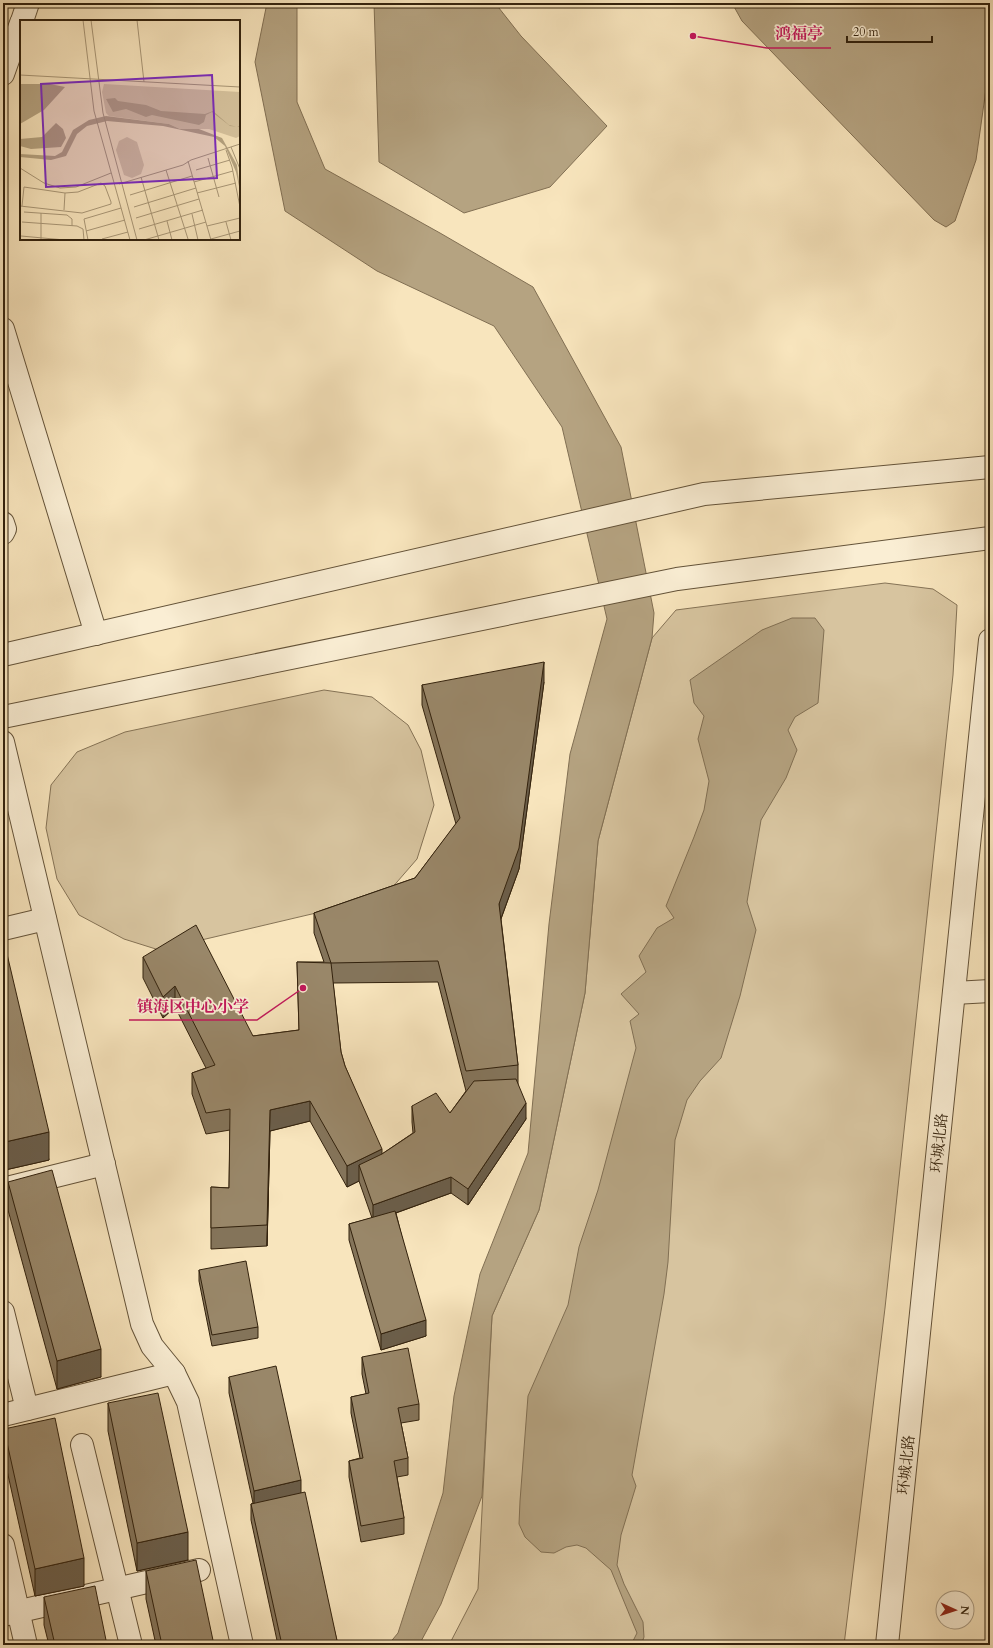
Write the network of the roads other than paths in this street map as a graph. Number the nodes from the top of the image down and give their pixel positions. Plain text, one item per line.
1 (28, 3) edge
2 (22, 20) edge
3 (20, 25) edge
4 (3, 74) edge
5 (3, 329) edge
6 (990, 467) edge
7 (3, 523) edge
8 (3, 533) edge
9 (990, 538) edge
10 (96, 634) junction
11 (990, 640) edge
12 (3, 655) edge
13 (3, 717) edge
14 (3, 742) edge
15 (45, 919) junction
16 (3, 929) edge
17 (990, 991) edge
18 (954, 993) junction
19 (104, 1164) junction
20 (3, 1189) edge
21 (3, 1312) edge
22 (174, 1373) junction
23 (27, 1409) junction
24 (3, 1415) edge
25 (82, 1445) dead end
26 (3, 1545) edge
27 (198, 1570) edge
28 (117, 1589) junction
29 (11, 1613) edge
30 (26, 1645) edge
31 (131, 1645) edge
32 (242, 1645) edge
33 (887, 1645) edge

1 - 2 street
3 - 4 street
5 - 10 street
6 - 10 street
7 - 8 street
9 - 13 street
10 - 12 street
11 - 18 street, 环城北路
14 - 15 street
15 - 16 street
15 - 19 street
17 - 18 street
18 - 33 street, 环城北路
19 - 20 street
19 - 22 street
21 - 23 street
22 - 23 street
22 - 32 street
23 - 24 street
25 - 28 street
26 - 29 street
27 - 28 street
28 - 29 street
28 - 31 street
29 - 30 street

